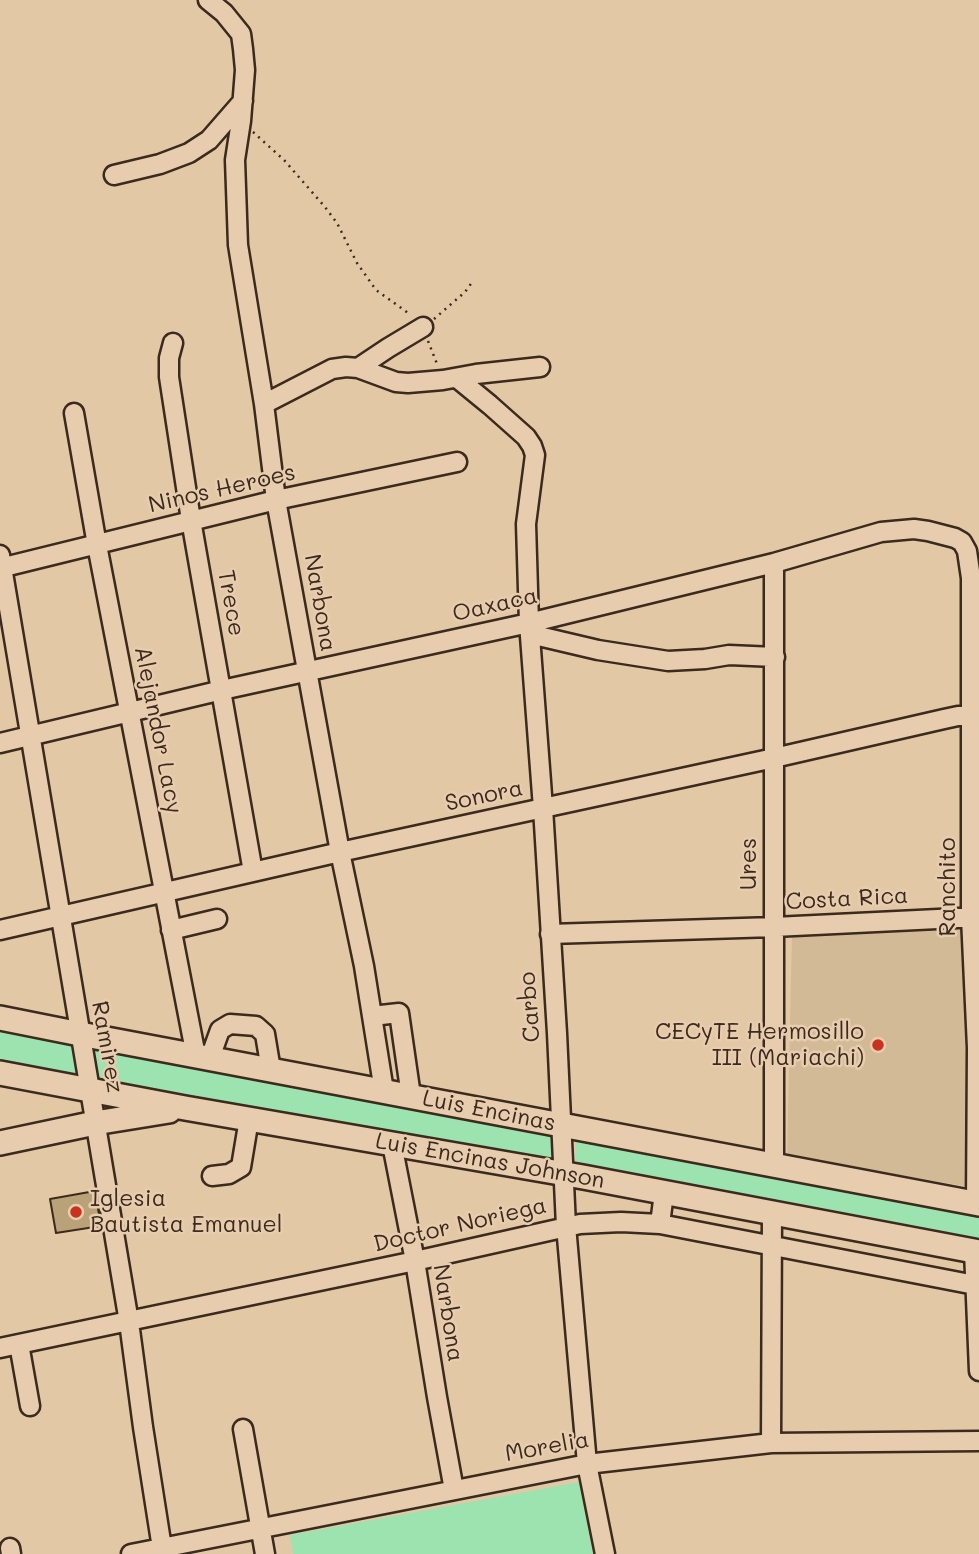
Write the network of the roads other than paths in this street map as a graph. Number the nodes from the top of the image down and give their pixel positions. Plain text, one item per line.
1 (208, 0) edge
2 (243, 101) junction
3 (114, 175) dead end
4 (423, 327) road end
5 (173, 343) dead end
6 (540, 367) dead end
7 (358, 368) junction
8 (450, 379) junction
9 (264, 404) junction
10 (74, 413) dead end
11 (457, 462) dead end
12 (276, 500) junction
13 (191, 520) junction
14 (97, 545) junction
15 (1, 563) edge
16 (774, 563) junction
17 (975, 578) edge
18 (530, 628) junction
19 (775, 657) junction
20 (307, 671) junction
21 (222, 690) junction
22 (130, 712) junction
23 (976, 715) edge
24 (30, 735) junction
25 (0, 743) edge
26 (774, 758) junction
27 (543, 808) junction
28 (340, 852) junction
29 (253, 872) junction
30 (164, 892) junction
31 (61, 916) junction
32 (975, 917) edge
33 (217, 919) dead end
34 (774, 927) junction
35 (0, 930) edge
36 (172, 930) junction
37 (550, 934) junction
38 (372, 1016) junction
39 (0, 1018) edge
40 (80, 1034) junction
41 (978, 1048) edge
42 (203, 1057) junction
43 (271, 1070) junction
44 (0, 1073) edge
45 (90, 1091) junction
46 (384, 1091) junction
47 (411, 1097) junction
48 (185, 1108) junction
49 (249, 1119) junction
50 (95, 1123) junction
51 (562, 1124) junction
52 (0, 1143) edge
53 (392, 1144) junction
54 (774, 1164) junction
55 (564, 1174) junction
56 (212, 1176) dead end
57 (664, 1192) junction
58 (977, 1203) edge
59 (772, 1213) junction
60 (660, 1224) junction
61 (566, 1226) junction
62 (773, 1245) junction
63 (976, 1252) edge
64 (415, 1261) junction
65 (975, 1284) junction
66 (130, 1322) junction
67 (19, 1344) junction
68 (0, 1348) edge
69 (979, 1371) edge
70 (30, 1406) dead end
71 (243, 1429) dead end
72 (979, 1441) edge
73 (771, 1443) junction
74 (587, 1464) junction
75 (454, 1490) junction
76 (260, 1529) junction
77 (162, 1548) junction
78 (131, 1554) edge
79 (265, 1554) edge
80 (605, 1554) edge

1 - 2 street, Narbona
2 - 3 street
2 - 9 street, Narbona
4 - 7 street
5 - 13 street, Trece
6 - 8 street
7 - 8 street
7 - 9 street
8 - 18 street, Carbo
9 - 12 street, Narbona
10 - 14 street, Alejandor Lacy
11 - 12 street, Ninos Heroes
12 - 13 street, Ninos Heroes
12 - 20 street, Narbona
13 - 14 street, Ninos Heroes
13 - 21 street, Trece
14 - 15 street, Ninos Heroes
14 - 22 street, Alejandor Lacy
15 - 24 street, Ramirez
16 - 17 street, Oaxaca
16 - 18 street, Oaxaca
16 - 19 street, Ures
17 - 23 street, Ranchito
18 - 19 street
18 - 20 street, Oaxaca
18 - 27 street, Carbo
19 - 26 street, Ures
20 - 21 street, Oaxaca
20 - 28 street, Narbona
21 - 22 street, Oaxaca
21 - 29 street, Trece
22 - 24 street, Oaxaca
22 - 30 street, Alejandor Lacy
23 - 26 street, Sonora
23 - 32 street, Ranchito
24 - 25 street, Oaxaca
24 - 31 street, Ramirez
26 - 27 street, Sonora
26 - 34 street, Ures
27 - 28 street, Sonora
27 - 37 street, Carbo
28 - 29 street, Sonora
28 - 38 street, Narbona
29 - 30 street, Sonora
30 - 31 street, Sonora
30 - 36 street, Alejandor Lacy
31 - 35 street, Sonora
31 - 40 street, Ramirez
32 - 34 street, Costa Rica
32 - 41 street, Ranchito
33 - 36 street
34 - 37 street, Costa Rica
34 - 54 street, Ures
36 - 42 street, Alejandor Lacy
37 - 51 street, Carbo
38 - 46 street, Narbona
38 - 47 street
39 - 40 main road, Luis Encinas
40 - 42 main road, Luis Encinas
40 - 45 street, Ramirez
41 - 58 street, Ranchito
42 - 43 main road, Luis Encinas
42 - 43 street
43 - 46 main road, Luis Encinas
44 - 45 main road, Luis Encinas Johnson
45 - 48 main road, Luis Encinas Johnson
45 - 50 street, Ramirez
46 - 47 main road, Luis Encinas
47 - 51 main road, Luis Encinas
48 - 49 main road, Luis Encinas Johnson
48 - 50 main road
49 - 53 main road, Luis Encinas Johnson
49 - 56 street
50 - 52 main road
50 - 66 street, Ramirez
51 - 54 main road, Luis Encinas
51 - 55 street, Carbo
53 - 55 main road, Luis Encinas Johnson
53 - 64 street, Narbona
54 - 58 main road, Luis Encinas
55 - 57 main road, Luis Encinas Johnson
55 - 61 street, Carbo
57 - 59 main road, Luis Encinas Johnson
57 - 60 street
59 - 62 street
59 - 63 main road, Luis Encinas Johnson
60 - 61 street, Doctor Noriega
60 - 62 street, Doctor Noriega
61 - 64 street, Doctor Noriega
61 - 74 street, Carbo
62 - 65 street, Doctor Noriega
62 - 73 street
63 - 65 street
64 - 66 street, Doctor Noriega
64 - 75 street, Narbona
65 - 69 street
66 - 67 street, Doctor Noriega
66 - 77 street, Ramirez
67 - 68 street, Doctor Noriega
67 - 70 street
71 - 76 street
72 - 73 street, Morelia
73 - 74 street, Morelia
74 - 75 street, Morelia
74 - 80 street, Carbo
75 - 76 street, Morelia
76 - 77 street, Morelia
76 - 79 street
77 - 78 street, Morelia

